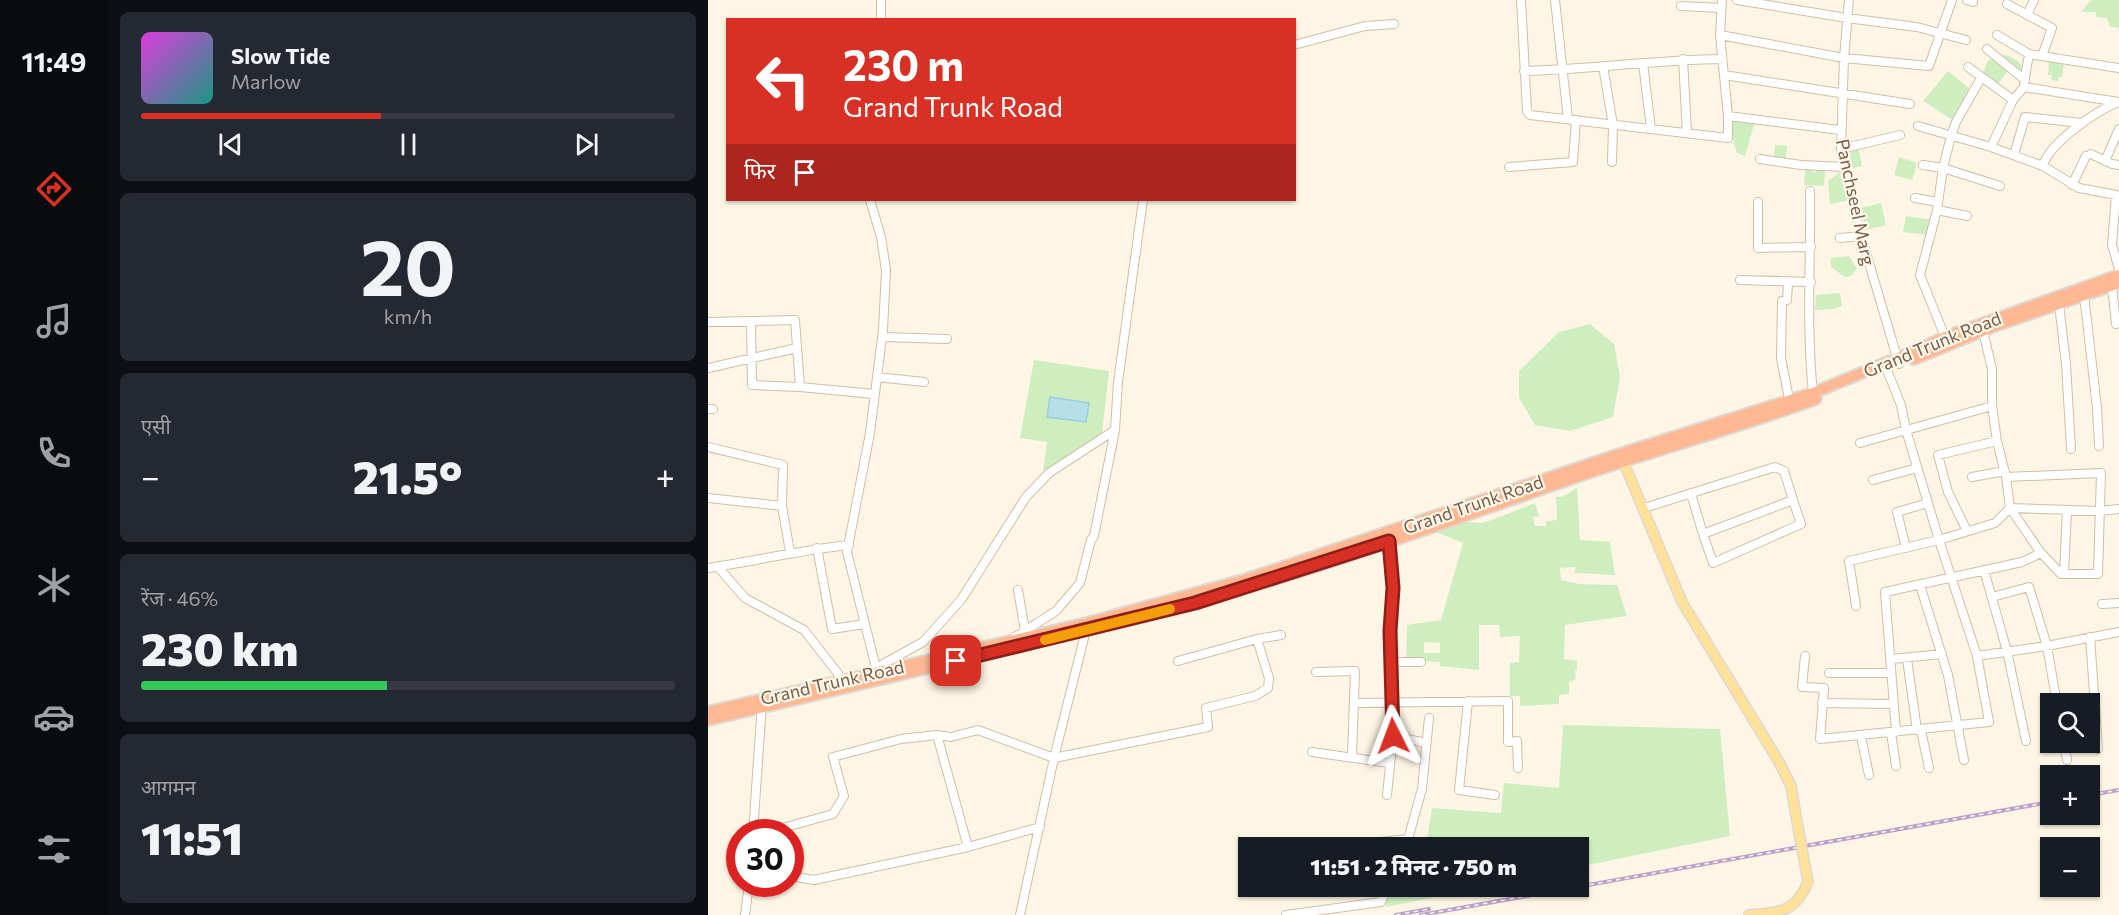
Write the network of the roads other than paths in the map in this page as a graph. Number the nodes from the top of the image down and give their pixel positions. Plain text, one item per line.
1 (881, 0) edge
2 (1521, 0) edge
3 (1555, 0) edge
4 (1737, 0) edge
5 (1849, 0) edge
6 (1952, 0) edge
7 (2034, 0) edge
8 (1722, 4) edge
9 (2007, 4) dead end
10 (1681, 6) dead end
11 (2027, 15) junction
12 (881, 18) edge
13 (1847, 18) junction
14 (1394, 24) dead end
15 (1940, 32) junction
16 (1720, 35) junction
17 (1997, 35) dead end
18 (1966, 40) dead end
19 (1296, 44) edge
20 (1987, 49) dead end
21 (2029, 54) junction
22 (2042, 56) junction
23 (1844, 58) junction
24 (1683, 59) junction
25 (1722, 59) junction
26 (1643, 63) junction
27 (1603, 66) junction
28 (1968, 67) dead end
29 (2119, 69) edge
30 (1563, 70) junction
31 (1524, 71) junction
32 (1724, 75) junction
33 (1981, 78) junction
34 (2024, 83) junction
35 (1842, 93) junction
36 (2013, 100) junction
37 (2119, 102) edge
38 (1910, 104) dead end
39 (1728, 116) junction
40 (1572, 120) junction
41 (2082, 123) junction
42 (1613, 124) junction
43 (1918, 126) dead end
44 (1651, 129) junction
45 (2119, 129) edge
46 (1840, 130) junction
47 (1687, 133) junction
48 (1900, 135) dead end
49 (1951, 136) junction
50 (1991, 147) junction
51 (1841, 149) junction
52 (2014, 155) junction
53 (1760, 159) dead end
54 (2105, 160) junction
55 (1612, 162) dead end
56 (1923, 165) dead end
57 (2119, 165) edge
58 (1846, 166) junction
59 (2043, 166) junction
60 (1509, 167) dead end
61 (1943, 168) junction
62 (2072, 184) junction
63 (2000, 186) dead end
64 (1810, 191) dead end
65 (1915, 198) dead end
66 (870, 201) edge
67 (1143, 201) edge
68 (1758, 202) dead end
69 (1938, 206) junction
70 (1967, 216) dead end
71 (1861, 236) junction
72 (1840, 238) dead end
73 (1811, 247) junction
74 (2119, 269) edge
75 (2119, 275) edge
76 (1740, 280) dead end
77 (1811, 282) junction
78 (1788, 283) junction
79 (2115, 284) edge
80 (2084, 295) junction
81 (2058, 304) junction
82 (708, 322) edge
83 (751, 322) junction
84 (2116, 324) dead end
85 (1983, 331) junction
86 (882, 337) junction
87 (1945, 337) junction
88 (947, 339) dead end
89 (797, 348) junction
90 (752, 358) junction
91 (1898, 361) junction
92 (708, 368) edge
93 (1887, 370) junction
94 (877, 377) junction
95 (924, 382) dead end
96 (800, 387) junction
97 (1813, 393) junction
98 (874, 394) junction
99 (1789, 399) junction
100 (1992, 406) junction
101 (1115, 430) junction
102 (1906, 430) junction
103 (1997, 441) junction
104 (1860, 443) dead end
105 (2099, 446) dead end
106 (708, 447) edge
107 (2071, 449) dead end
108 (1622, 458) junction
109 (1917, 468) junction
110 (2006, 474) junction
111 (1972, 477) dead end
112 (1873, 480) dead end
113 (1690, 494) junction
114 (708, 498) edge
115 (1793, 500) junction
116 (1928, 503) junction
117 (782, 506) junction
118 (2010, 508) junction
119 (1643, 509) junction
120 (2119, 509) edge
121 (2067, 510) junction
122 (2100, 511) junction
123 (1967, 531) junction
124 (1703, 534) junction
125 (1939, 540) junction
126 (1389, 541) junction
127 (849, 545) junction
128 (817, 548) junction
129 (1906, 548) junction
130 (790, 552) junction
131 (2041, 553) junction
132 (718, 567) junction
133 (708, 568) edge
134 (1984, 570) junction
135 (2064, 574) junction
136 (1951, 577) junction
137 (1920, 585) junction
138 (1018, 590) dead end
139 (1992, 597) junction
140 (2119, 603) edge
141 (2102, 604) dead end
142 (1856, 606) dead end
143 (864, 624) junction
144 (1086, 630) junction
145 (1025, 631) junction
146 (2119, 632) edge
147 (1281, 635) dead end
148 (2090, 637) junction
149 (1257, 639) junction
150 (1006, 642) junction
151 (2047, 646) junction
152 (2007, 651) junction
153 (1942, 654) junction
154 (1805, 656) dead end
155 (1977, 656) junction
156 (1892, 659) junction
157 (1907, 659) junction
158 (1178, 661) dead end
159 (1390, 662) junction
160 (1421, 662) dead end
161 (875, 670) junction
162 (1316, 672) dead end
163 (1829, 673) dead end
164 (1891, 673) junction
165 (843, 680) junction
166 (2055, 693) edge
167 (2094, 693) edge
168 (1467, 701) junction
169 (1391, 702) junction
170 (762, 703) junction
171 (1354, 703) junction
172 (1822, 703) junction
173 (1894, 704) junction
174 (708, 711) edge
175 (1429, 718) dead end
176 (708, 720) edge
177 (1958, 727) junction
178 (1919, 730) junction
179 (1893, 733) junction
180 (937, 735) junction
181 (1393, 736) junction
182 (1861, 736) junction
183 (2026, 741) dead end
184 (1426, 743) junction
185 (1312, 752) dead end
186 (2066, 753) edge
187 (1352, 757) junction
188 (1054, 758) junction
189 (1964, 760) dead end
190 (2067, 760) dead end
191 (1389, 763) junction
192 (1896, 766) dead end
193 (1518, 768) dead end
194 (1929, 768) dead end
195 (1869, 775) dead end
196 (1387, 795) dead end
197 (1495, 795) dead end
198 (754, 819) edge
199 (804, 822) edge
200 (1040, 827) junction
201 (1409, 837) edge
202 (968, 847) junction
203 (804, 878) edge
204 (747, 897) edge
205 (1383, 897) edge
206 (745, 915) edge
207 (1020, 915) edge
208 (1286, 915) edge
209 (1749, 915) edge

1 - 12 street
2 - 31 street
3 - 30 street
4 - 13 street
5 - 13 street, Panchseel Marg
6 - 15 street
7 - 11 street
8 - 10 street
8 - 16 street
9 - 11 street
11 - 22 street
13 - 15 street
13 - 23 street, Panchseel Marg
14 - 19 street
15 - 18 street
15 - 23 street
16 - 23 street
16 - 25 street
17 - 21 street
20 - 34 street
21 - 22 street
21 - 34 street
22 - 29 street
23 - 35 street, Panchseel Marg
24 - 25 street
24 - 26 street
24 - 47 street
25 - 32 street
26 - 27 street
26 - 44 street
27 - 30 street
27 - 42 street
28 - 33 street
30 - 31 street
30 - 40 street
31 - 40 street
32 - 35 street
32 - 39 street
33 - 36 street
33 - 49 street
34 - 36 street
34 - 37 street
35 - 38 street
35 - 46 street, Panchseel Marg
36 - 50 street
37 - 41 street
39 - 46 street
39 - 47 street
40 - 42 street
40 - 60 street
41 - 52 street
41 - 59 street
42 - 44 street
42 - 55 street
43 - 49 street
44 - 47 street
45 - 54 street
46 - 51 street, Panchseel Marg
48 - 51 street
49 - 50 street
49 - 61 street
50 - 52 street
51 - 58 street, Panchseel Marg
52 - 59 street
53 - 58 street
54 - 57 street
54 - 62 street
56 - 61 street
58 - 71 street, Panchseel Marg
59 - 62 street
61 - 63 street
61 - 69 street
62 - 74 street
64 - 73 street
65 - 69 street
66 - 86 street
67 - 101 street
68 - 73 street
69 - 70 street
69 - 87 street
71 - 72 street
71 - 91 street, Panchseel Marg
73 - 77 street
75 - 87 highway, Grand Trunk Road
76 - 78 street
77 - 78 street
77 - 97 street
78 - 99 street
79 - 80 highway, Grand Trunk Road
79 - 84 street
80 - 81 highway, Grand Trunk Road
80 - 105 street
81 - 85 highway, Grand Trunk Road
81 - 107 street
82 - 83 street
83 - 89 street
83 - 90 street
85 - 91 highway, Grand Trunk Road
85 - 100 street
86 - 88 street
86 - 94 street
87 - 91 highway, Grand Trunk Road
89 - 90 street
89 - 96 street
90 - 92 street
90 - 96 street
91 - 93 highway, Grand Trunk Road
91 - 97 highway, Grand Trunk Road
93 - 102 street
93 - 108 highway, Grand Trunk Road
94 - 95 street
94 - 98 street
96 - 98 street
97 - 99 highway, Grand Trunk Road
98 - 127 street
99 - 108 highway, Grand Trunk Road
100 - 102 street
100 - 103 street
101 - 145 street
101 - 161 street
102 - 104 street
102 - 109 street
103 - 110 street
103 - 123 street
106 - 117 street
108 - 119 main road
108 - 126 highway, Grand Trunk Road
108 - 150 highway, Grand Trunk Road
109 - 112 street
109 - 116 street
110 - 111 street
110 - 118 street
110 - 122 street
113 - 115 street
113 - 119 street
113 - 124 street
114 - 117 street
115 - 124 street
115 - 124 street
116 - 125 street
116 - 129 street
117 - 130 street
118 - 121 street
118 - 123 street
118 - 131 street
119 - 209 main road, bridge
120 - 122 street
121 - 122 street
121 - 135 street
122 - 135 street
123 - 125 street
125 - 129 street
125 - 136 street
126 - 144 highway, Grand Trunk Road
126 - 159 street
127 - 128 street
127 - 143 street
128 - 130 street
128 - 143 street
129 - 142 street
130 - 132 street
131 - 134 street
131 - 135 street
132 - 133 street
132 - 165 street
134 - 136 street
134 - 139 street
136 - 137 street
136 - 155 street
137 - 153 street
137 - 156 street
138 - 145 street
139 - 151 street
139 - 152 street
140 - 141 street
143 - 161 street
144 - 170 highway, Grand Trunk Road
144 - 188 street
145 - 150 street
146 - 148 street
147 - 149 street
148 - 151 street
148 - 167 street
149 - 158 street
149 - 188 street
150 - 161 highway, Grand Trunk Road
151 - 152 street
151 - 166 street
152 - 155 street
152 - 183 street
153 - 157 street
153 - 177 street
154 - 172 street
155 - 177 street
156 - 157 street
156 - 164 street
157 - 178 street
159 - 160 street
159 - 169 street
161 - 165 highway, Grand Trunk Road
162 - 171 street
163 - 164 street
164 - 173 street
165 - 170 highway, Grand Trunk Road
168 - 169 street
168 - 193 street
168 - 197 street
169 - 171 street
169 - 181 street
170 - 174 highway, Grand Trunk Road
170 - 176 highway, Grand Trunk Road
170 - 198 street
171 - 187 street
172 - 173 street
172 - 182 street
173 - 179 street
175 - 184 street
177 - 178 street
177 - 189 street
178 - 179 street
178 - 194 street
179 - 182 street
179 - 192 street
180 - 188 street
180 - 199 street
180 - 202 street
181 - 184 street
181 - 191 street
182 - 195 street
184 - 201 street
185 - 187 street
186 - 190 street
187 - 191 street
188 - 200 street
191 - 196 street
200 - 202 street
200 - 207 street
202 - 203 street
204 - 206 street
205 - 208 street

